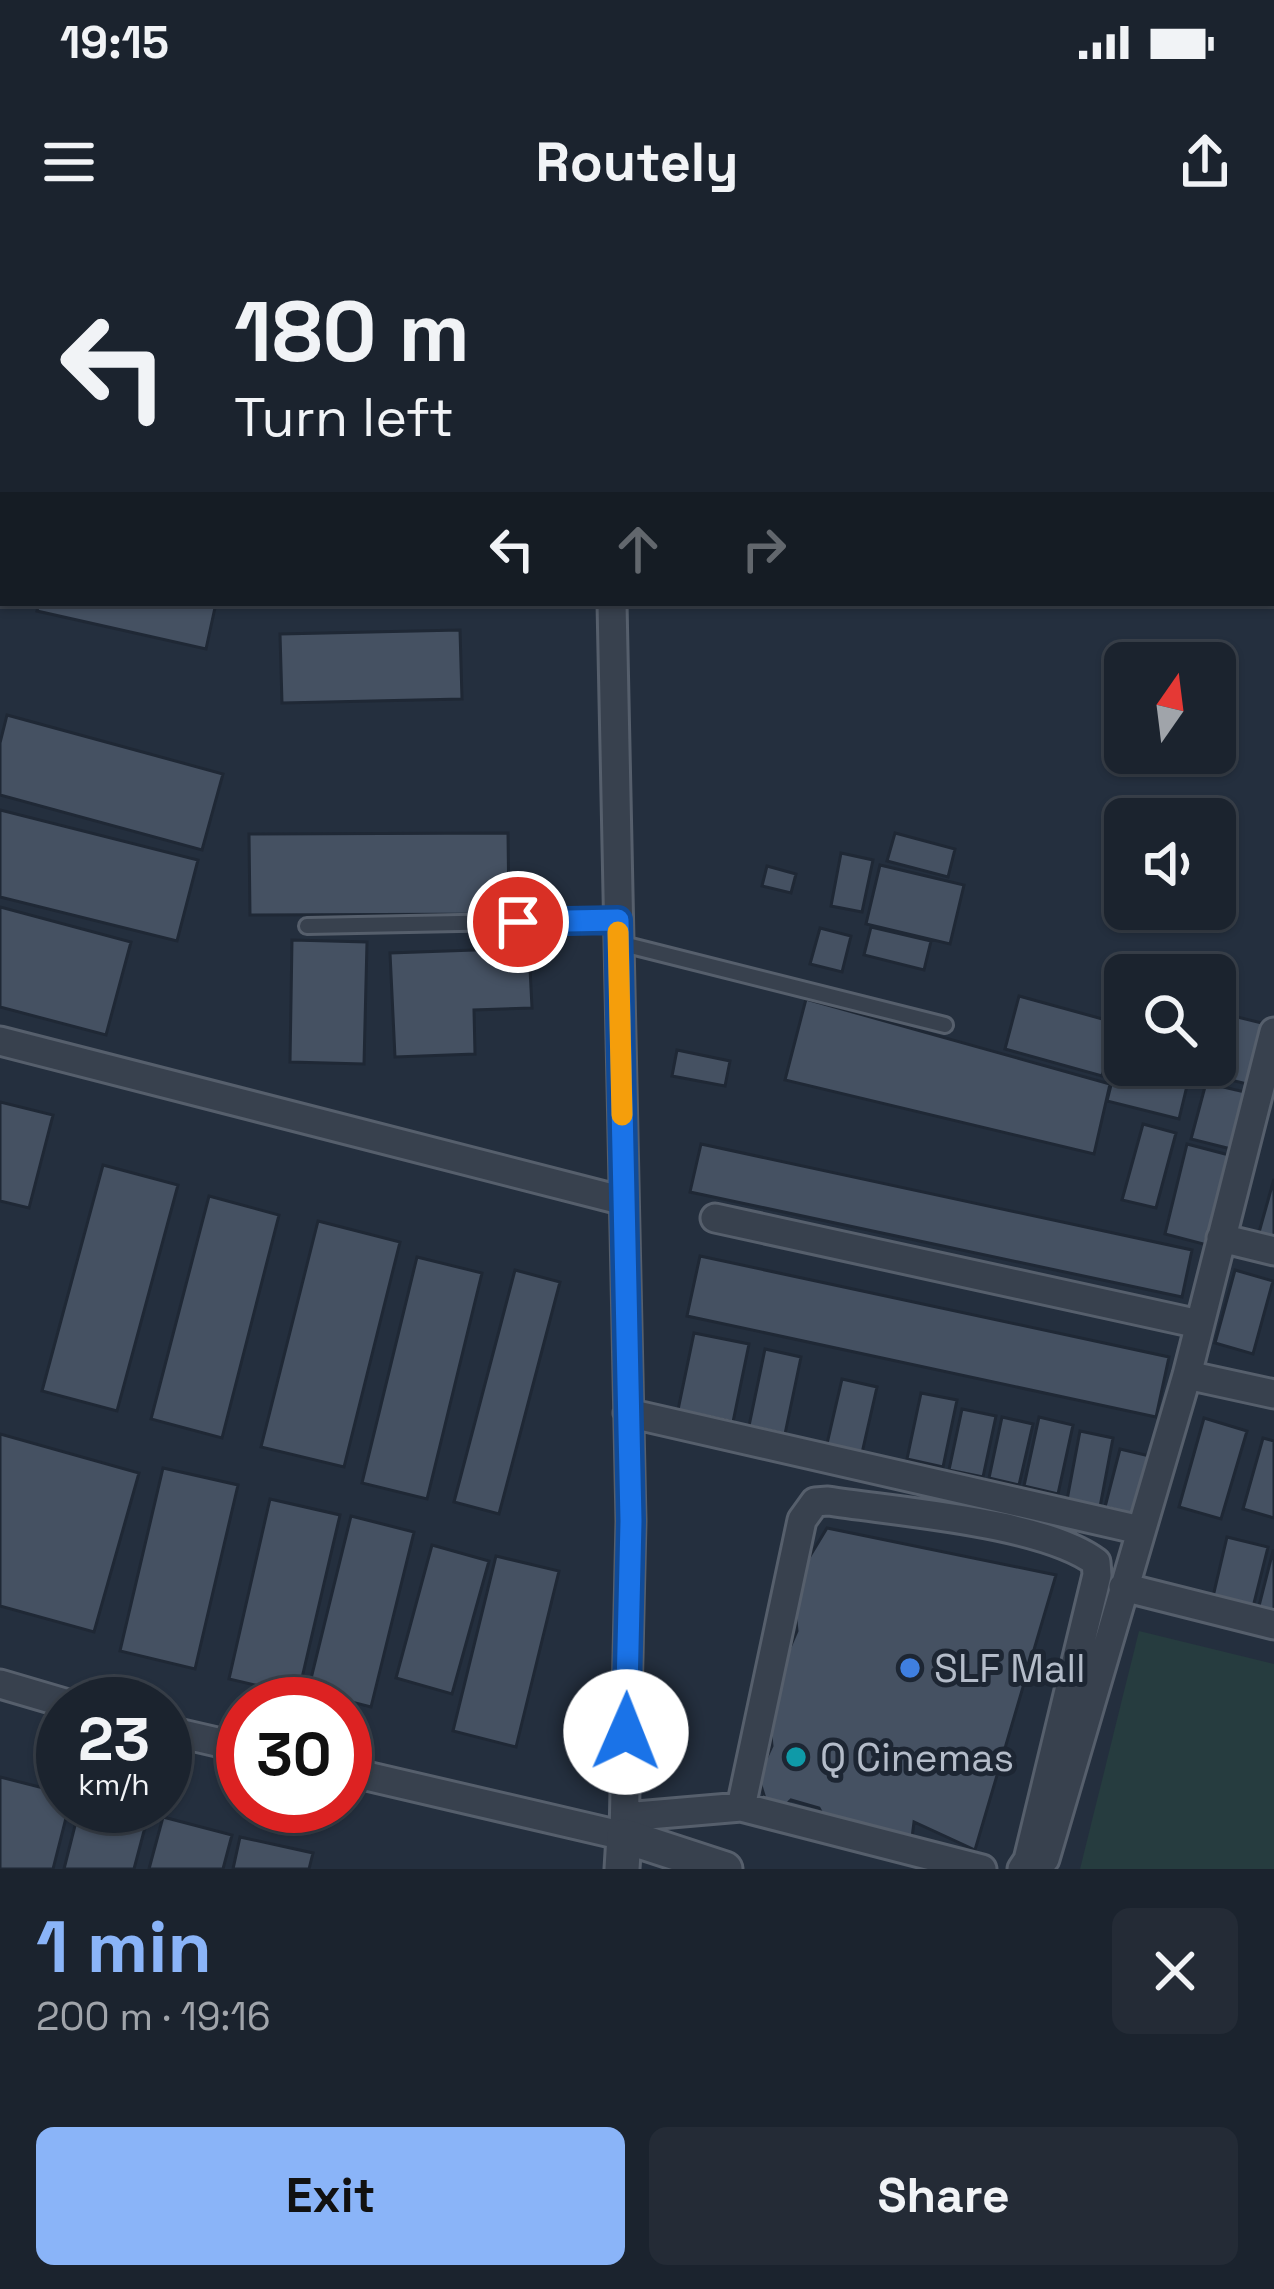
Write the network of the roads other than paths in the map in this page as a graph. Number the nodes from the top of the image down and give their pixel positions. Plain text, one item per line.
1 (612, 606) edge
2 (308, 926) dead end
3 (618, 931) junction
4 (945, 1025) dead end
5 (1274, 1031) edge
6 (0, 1041) edge
7 (1261, 1125) edge
8 (623, 1201) junction
9 (715, 1218) dead end
10 (1221, 1238) junction
11 (1274, 1251) edge
12 (1199, 1324) junction
13 (1187, 1375) junction
14 (1274, 1394) edge
15 (628, 1413) junction
16 (1140, 1530) junction
17 (1123, 1587) junction
18 (1274, 1625) edge
19 (0, 1684) edge
20 (36, 1695) edge
21 (372, 1778) edge
22 (741, 1807) junction
23 (624, 1840) edge
24 (724, 1869) edge
25 (982, 1869) edge
26 (1022, 1869) edge
27 (1042, 1869) edge

1 - 3 street
2 - 3 lane
3 - 4 lane
3 - 8 street
5 - 7 street
6 - 8 street
7 - 10 street
8 - 15 street
9 - 12 street
10 - 11 street
10 - 12 street
12 - 13 street
13 - 14 street
13 - 16 street
15 - 16 street
15 - 23 street
16 - 17 street
17 - 18 street
17 - 27 street
19 - 20 street
21 - 23 street
22 - 23 street
22 - 25 street
22 - 26 street
23 - 24 street

